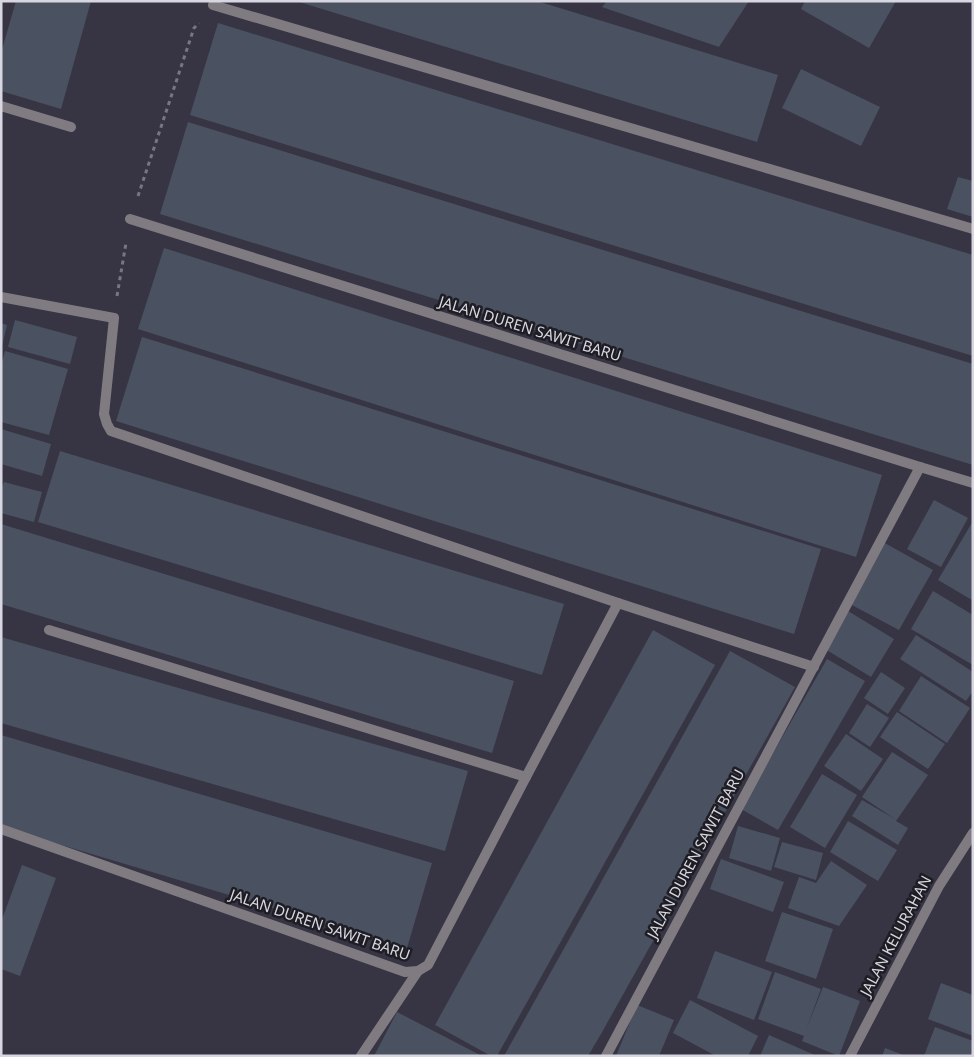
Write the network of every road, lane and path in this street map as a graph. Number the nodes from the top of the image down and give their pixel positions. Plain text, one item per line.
1 (213, 4) joint
2 (1, 106) edge
3 (72, 127) dead end
4 (130, 218) junction
5 (973, 229) edge
6 (1, 297) edge
7 (114, 318) junction
8 (920, 467) junction
9 (973, 483) edge
10 (618, 603) junction
11 (49, 630) dead end
12 (814, 666) junction
13 (526, 777) junction
14 (1, 829) edge
15 (973, 833) edge
16 (418, 971) junction
17 (361, 1056) edge
18 (606, 1056) edge
19 (850, 1056) edge

1 - 4 path
1 - 5 street
2 - 3 street
4 - 7 path
4 - 8 street, JALAN DUREN SAWIT BARU
6 - 7 street
7 - 10 street
8 - 9 street, JALAN DUREN SAWIT BARU
8 - 12 street, JALAN DUREN SAWIT BARU
10 - 12 street
10 - 13 street, JALAN DUREN SAWIT BARU
11 - 13 street
12 - 18 street, JALAN DUREN SAWIT BARU
13 - 16 street, JALAN DUREN SAWIT BARU
14 - 16 street, JALAN DUREN SAWIT BARU
15 - 19 street, JALAN KELURAHAN
16 - 17 street

